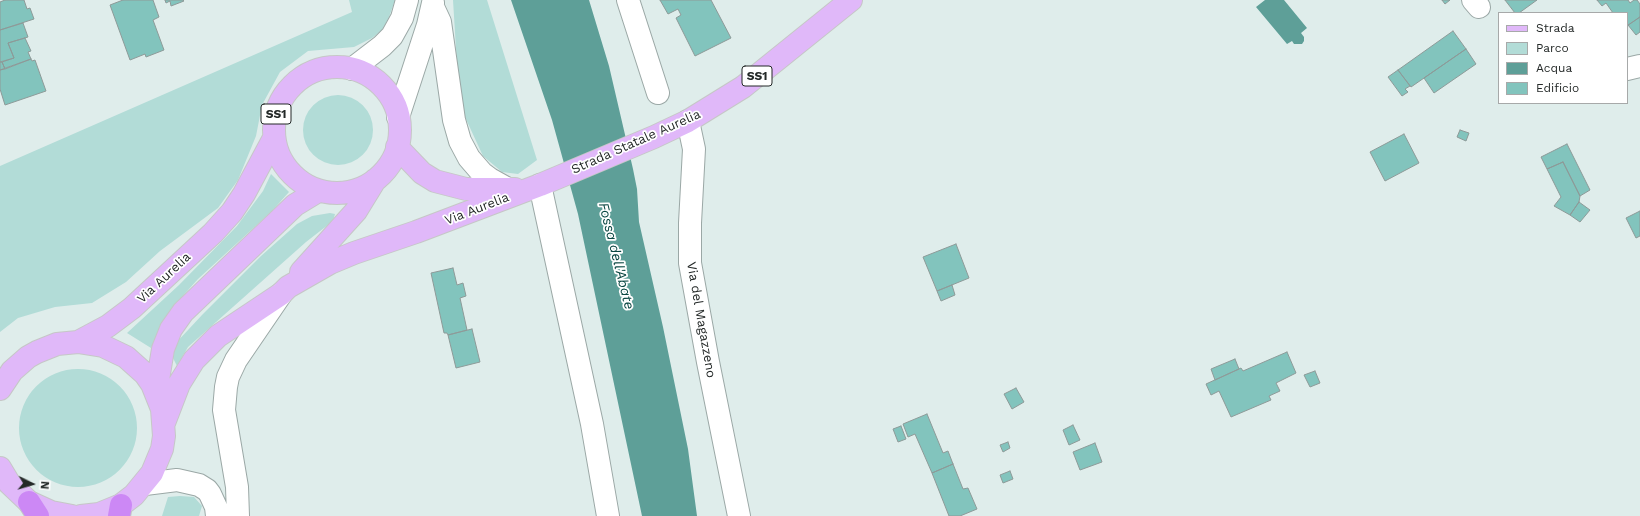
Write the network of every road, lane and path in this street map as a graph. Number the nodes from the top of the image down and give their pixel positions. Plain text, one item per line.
1 (407, 0) edge
2 (628, 0) edge
3 (851, 0) edge
4 (433, 4) edge
5 (1640, 66) edge
6 (352, 69) junction
7 (1628, 69) edge
8 (658, 93) dead end
9 (398, 117) junction
10 (688, 121) junction
11 (274, 138) junction
12 (397, 147) junction
13 (375, 180) junction
14 (539, 185) junction
15 (508, 189) junction
16 (318, 191) junction
17 (284, 290) junction
18 (78, 342) junction
19 (2, 384) edge
20 (158, 396) junction
21 (164, 423) junction
22 (0, 468) edge
23 (145, 484) junction
24 (33, 509) edge
25 (120, 510) edge
26 (72, 516) edge
27 (81, 516) edge
28 (217, 516) edge
29 (238, 516) edge
30 (608, 516) edge
31 (739, 516) edge

1 - 6 street
2 - 8 street
3 - 10 main road, Strada Statale Aurelia / SS1
4 - 9 street
4 - 15 street
5 - 7 street
6 - 9 main road, SS1
6 - 11 main road, SS1
9 - 12 main road, SS1
10 - 14 main road, Strada Statale Aurelia / SS1
10 - 31 street, Via del Magazzeno
11 - 16 main road, SS1
11 - 18 main road, Via Aurelia
12 - 13 main road, SS1
12 - 15 main road, Via Aurelia
13 - 16 main road, SS1
13 - 17 main road, Via Aurelia
14 - 15 main road, Via Aurelia
14 - 17 main road, Via Aurelia
14 - 30 street
16 - 20 main road
17 - 21 main road, Via Aurelia
17 - 29 street
18 - 19 main road
18 - 20 main road
20 - 21 main road
21 - 23 main road
22 - 24 main road
23 - 25 main road
23 - 28 street
24 - 26 main road
25 - 27 main road

